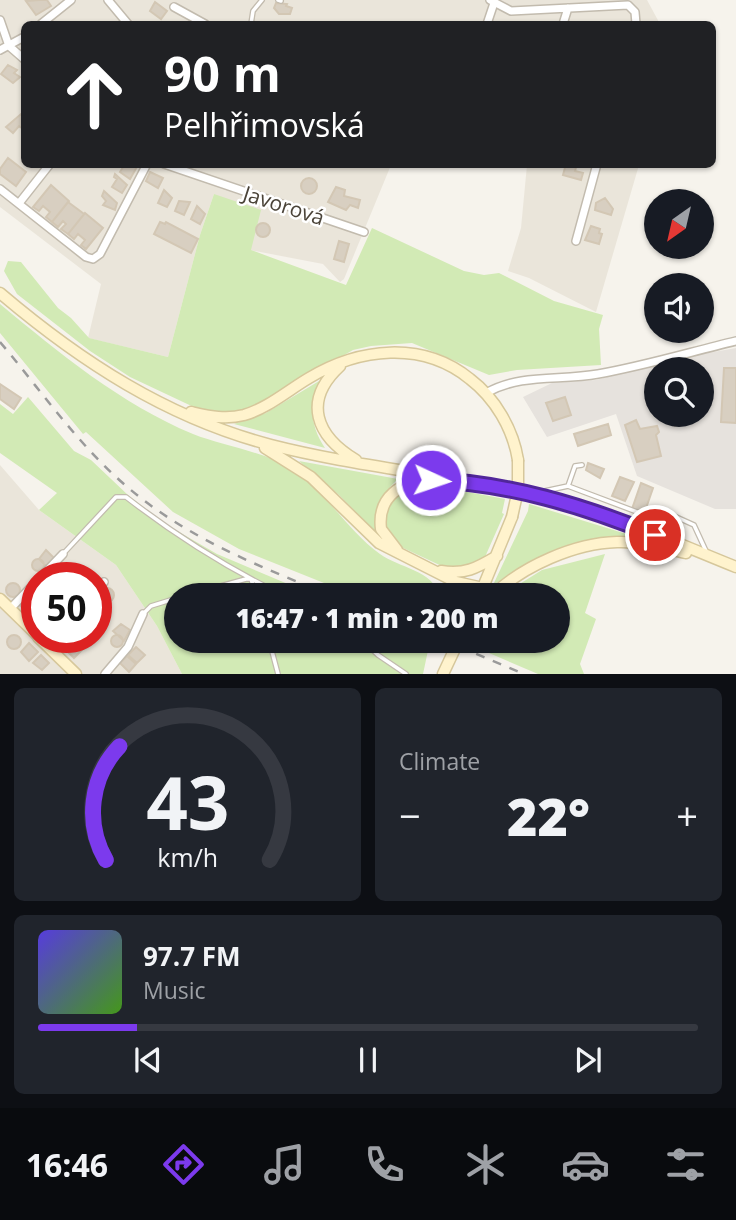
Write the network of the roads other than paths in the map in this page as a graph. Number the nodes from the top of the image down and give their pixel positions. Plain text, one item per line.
1 (71, 0) edge
2 (108, 0) edge
3 (262, 0) edge
4 (492, 1) edge
5 (174, 7) dead end
6 (568, 8) junction
7 (0, 20) edge
8 (45, 21) edge
9 (126, 21) edge
10 (200, 21) edge
11 (251, 21) edge
12 (488, 21) edge
13 (564, 21) edge
14 (636, 21) edge
15 (21, 39) edge
16 (9, 47) junction
17 (0, 50) edge
18 (21, 57) edge
19 (47, 168) edge
20 (145, 168) edge
21 (175, 168) edge
22 (193, 168) edge
23 (596, 168) edge
24 (191, 174) junction
25 (0, 189) edge
26 (19, 202) junction
27 (364, 232) dead end
28 (576, 241) dead end
29 (0, 293) edge
30 (736, 341) edge
31 (351, 359) junction
32 (486, 393) junction
33 (151, 399) junction
34 (241, 436) junction
35 (360, 463) junction
36 (582, 465) dead end
37 (464, 481) junction
38 (568, 486) junction
39 (531, 494) junction
40 (63, 554) joint
41 (497, 556) junction
42 (708, 556) junction
43 (407, 558) junction
44 (55, 562) edge
45 (723, 562) junction
46 (736, 567) edge
47 (434, 570) junction
48 (251, 579) junction
49 (235, 583) edge
50 (252, 583) edge
51 (259, 583) edge
52 (451, 583) edge
53 (458, 583) edge
54 (485, 583) edge
55 (508, 583) edge
56 (21, 597) edge
57 (0, 600) edge
58 (164, 602) edge
59 (9, 609) junction
60 (142, 614) joint
61 (21, 619) edge
62 (57, 653) edge
63 (272, 653) edge
64 (376, 653) edge
65 (452, 653) edge
66 (76, 674) edge
67 (105, 674) edge
68 (278, 674) edge
69 (406, 674) edge
70 (443, 674) edge

1 - 8 street
2 - 9 street
3 - 11 lane
4 - 6 street
4 - 12 street
5 - 10 street
6 - 13 street
6 - 14 street
7 - 16 street
15 - 16 street
16 - 17 street
16 - 18 street
19 - 26 street
20 - 26 street
21 - 24 street, Javorová
22 - 24 street
23 - 28 street
24 - 27 street, Javorová
25 - 26 street
29 - 33 main road
30 - 32 street
31 - 32 main road
31 - 33 main road
31 - 35 main road
32 - 41 main road, bridge
33 - 34 main road
34 - 35 main road
34 - 43 main road
35 - 37 main road
36 - 38 lane
37 - 39 main road
37 - 43 main road
38 - 39 lane
38 - 42 lane
39 - 42 main road
40 - 44 street
40 - 48 lane
41 - 47 main road
41 - 54 main road
42 - 45 main road
43 - 47 main road
45 - 46 main road
45 - 55 main road
47 - 52 main road
47 - 53 main road
48 - 49 lane
48 - 50 lane
48 - 51 lane
56 - 59 street
57 - 59 main road
58 - 60 lane
59 - 61 main road
60 - 67 street
62 - 66 main road
63 - 68 lane
64 - 69 lane
65 - 70 main road

